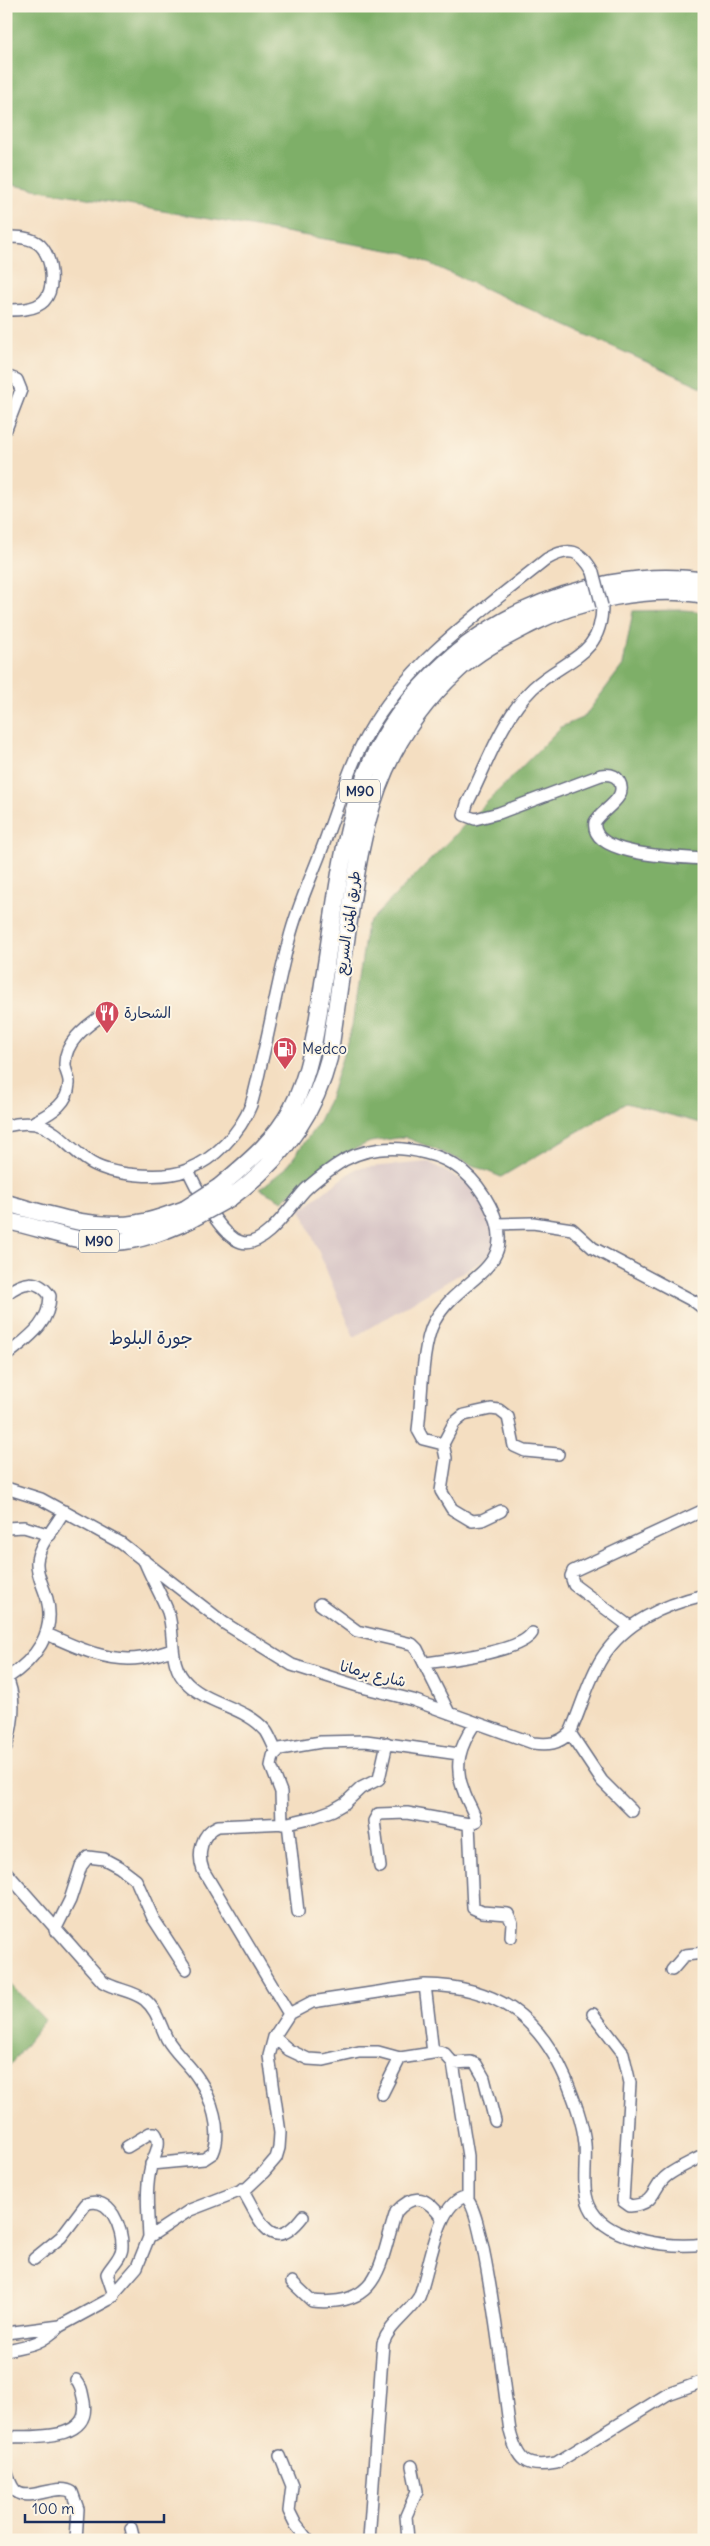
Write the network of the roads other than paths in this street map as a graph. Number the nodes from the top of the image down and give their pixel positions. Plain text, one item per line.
1 (6, 237) edge
2 (6, 310) edge
3 (6, 376) edge
4 (6, 429) edge
5 (704, 580) edge
6 (704, 595) edge
7 (704, 859) edge
8 (101, 1016) dead end
9 (34, 1122) junction
10 (6, 1126) edge
11 (188, 1170) junction
12 (224, 1193) junction
13 (6, 1204) edge
14 (188, 1214) junction
15 (9, 1222) edge
16 (496, 1224) junction
17 (6, 1294) edge
18 (704, 1309) edge
19 (6, 1356) edge
20 (443, 1444) junction
21 (558, 1454) dead end
22 (6, 1488) edge
23 (704, 1510) edge
24 (64, 1511) junction
25 (501, 1511) dead end
26 (6, 1528) edge
27 (50, 1535) junction
28 (144, 1560) junction
29 (704, 1595) edge
30 (320, 1604) dead end
31 (629, 1626) junction
32 (47, 1634) junction
33 (532, 1634) dead end
34 (172, 1650) junction
35 (425, 1664) junction
36 (7, 1677) edge
37 (449, 1713) junction
38 (475, 1723) junction
39 (570, 1733) junction
40 (388, 1743) junction
41 (6, 1748) edge
42 (276, 1752) junction
43 (459, 1754) junction
44 (632, 1811) dead end
45 (285, 1824) junction
46 (470, 1824) junction
47 (380, 1867) dead end
48 (6, 1872) edge
49 (298, 1912) dead end
50 (55, 1930) junction
51 (510, 1937) dead end
52 (704, 1953) edge
53 (186, 1970) dead end
54 (672, 1970) dead end
55 (425, 1985) junction
56 (289, 2014) junction
57 (593, 2014) dead end
58 (274, 2037) junction
59 (433, 2053) junction
60 (400, 2058) junction
61 (453, 2063) junction
62 (382, 2094) dead end
63 (495, 2121) dead end
64 (127, 2147) dead end
65 (704, 2155) edge
66 (151, 2164) junction
67 (242, 2189) junction
68 (468, 2198) junction
69 (303, 2216) dead end
70 (442, 2218) junction
71 (149, 2237) junction
72 (704, 2244) edge
73 (34, 2259) dead end
74 (292, 2282) dead end
75 (114, 2295) junction
76 (60, 2326) junction
77 (6, 2332) edge
78 (6, 2350) edge
79 (76, 2380) dead end
80 (704, 2381) edge
81 (6, 2437) edge
82 (280, 2456) dead end
83 (412, 2466) dead end
84 (6, 2470) edge
85 (131, 2528) dead end
86 (76, 2540) edge
87 (134, 2540) edge
88 (308, 2540) edge
89 (369, 2540) edge
90 (408, 2540) edge

1 - 2 street
3 - 4 street
5 - 12 highway, طريق المتن السريع / M90
6 - 12 highway, طريق المتن السريع / M90
7 - 11 street, bridge
8 - 9 street
9 - 10 street
9 - 11 street
11 - 16 street
12 - 14 highway, طريق المتن السريع / M90, bridge
13 - 14 highway, طريق المتن السريع / M90
14 - 15 highway, طريق المتن السريع / M90
16 - 18 street
16 - 20 street
17 - 19 street
20 - 21 street
20 - 25 street
22 - 24 street, شارع برمانا
23 - 31 street
24 - 27 street
24 - 28 street, شارع برمانا
26 - 27 street
27 - 32 street
28 - 34 street
28 - 37 street, شارع برمانا
29 - 31 street
30 - 35 street
31 - 39 street
32 - 34 street
32 - 36 street
33 - 35 street
34 - 42 street
35 - 37 street
36 - 41 street
37 - 38 street, شارع برمانا
38 - 39 street, شارع برمانا
38 - 43 street
39 - 44 street
40 - 42 street
40 - 43 street
40 - 45 street
42 - 45 street
43 - 46 street
45 - 49 street
45 - 56 street
46 - 47 street
46 - 51 street
48 - 50 street
50 - 53 street
50 - 66 street
52 - 54 street
55 - 56 street
55 - 59 street
55 - 72 street
56 - 58 street
57 - 65 street
58 - 60 street
58 - 67 street
59 - 60 street
59 - 61 street
60 - 62 street
61 - 63 street
61 - 68 street
64 - 66 street
66 - 71 street
67 - 69 street
67 - 71 street
68 - 70 street
68 - 80 street
70 - 74 street
70 - 89 street
71 - 75 street
73 - 75 street
75 - 76 street
76 - 77 street
76 - 78 street
79 - 81 street
82 - 88 street
83 - 90 street
84 - 86 street
85 - 87 street

